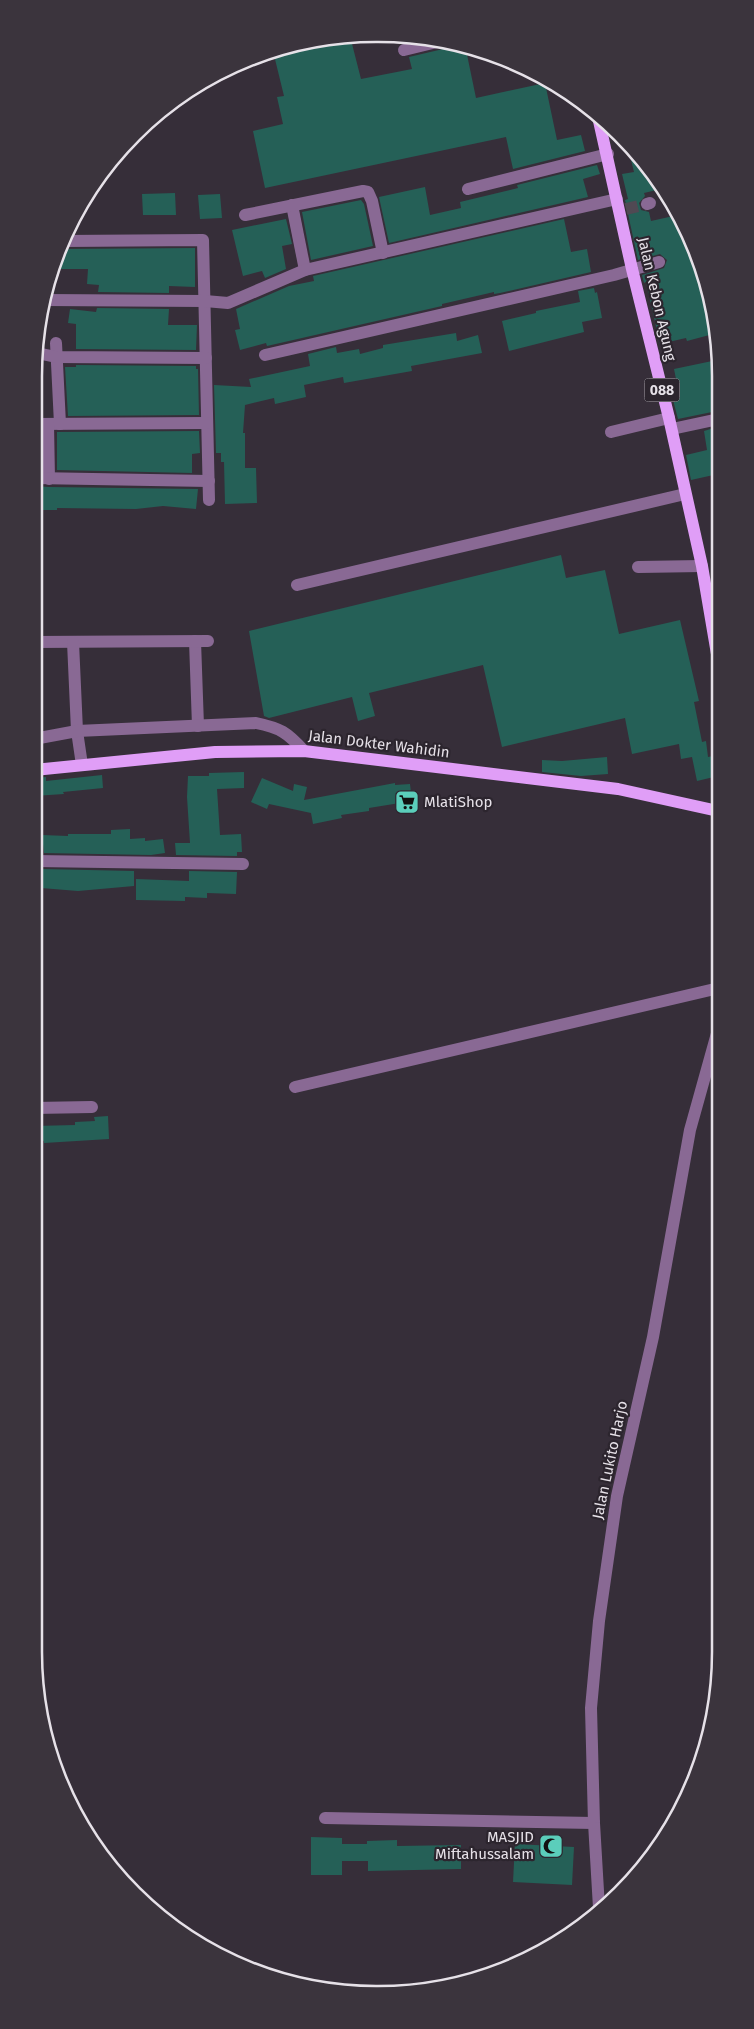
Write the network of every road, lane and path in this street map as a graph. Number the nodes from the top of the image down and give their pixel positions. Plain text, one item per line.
1 (423, 45) edge
2 (404, 50) dead end
3 (601, 129) edge
4 (608, 154) junction
5 (468, 189) dead end
6 (292, 205) junction
7 (621, 206) junction
8 (245, 215) dead end
9 (72, 241) edge
10 (383, 252) junction
11 (659, 262) dead end
12 (632, 269) junction
13 (305, 270) junction
14 (52, 300) edge
15 (205, 301) junction
16 (56, 343) dead end
17 (43, 354) edge
18 (265, 356) dead end
19 (56, 357) junction
20 (206, 358) junction
21 (712, 420) edge
22 (207, 423) junction
23 (44, 424) edge
24 (670, 424) junction
25 (611, 432) dead end
26 (42, 479) edge
27 (49, 479) junction
28 (209, 481) junction
29 (685, 494) junction
30 (209, 500) dead end
31 (702, 566) junction
32 (638, 567) dead end
33 (297, 585) dead end
34 (712, 601) edge
35 (42, 642) edge
36 (73, 642) junction
37 (198, 726) junction
38 (77, 731) junction
39 (42, 738) edge
40 (304, 751) junction
41 (82, 765) junction
42 (42, 769) edge
43 (712, 810) edge
44 (42, 863) edge
45 (243, 864) dead end
46 (712, 990) edge
47 (712, 1051) edge
48 (295, 1087) dead end
49 (92, 1107) dead end
50 (42, 1108) edge
51 (325, 1818) dead end
52 (594, 1824) junction
53 (599, 1902) edge

1 - 2 street
3 - 4 main road, Jalan Kebon Agung / 088
4 - 5 street
4 - 7 main road, Jalan Kebon Agung / 088
6 - 8 street
6 - 10 street
6 - 13 street
7 - 10 street
7 - 12 main road, Jalan Kebon Agung / 088
9 - 15 street
10 - 13 street
11 - 12 street
12 - 18 street
12 - 24 main road, Jalan Kebon Agung / 088
13 - 15 street
14 - 15 street
15 - 20 street
16 - 19 street
17 - 19 street
19 - 20 street
19 - 23 street
20 - 22 street
21 - 24 street
22 - 23 street
22 - 28 street
23 - 27 street
24 - 25 street
24 - 29 main road, Jalan Kebon Agung / 088
26 - 27 street
27 - 28 street
28 - 30 street
29 - 31 main road, Jalan Kebon Agung / 088
29 - 33 street
31 - 32 street
31 - 34 main road, Jalan Kebon Agung / 088
35 - 36 street
36 - 37 street
36 - 38 street
37 - 38 street
37 - 40 street
38 - 39 street
38 - 41 street
40 - 41 main road, Jalan Dokter Wahidin
40 - 43 main road, Jalan Dokter Wahidin
41 - 42 main road, Jalan Dokter Wahidin
44 - 45 street
46 - 48 street
47 - 52 street, Jalan Lukito Harjo
49 - 50 street
51 - 52 street
52 - 53 street, Jalan Lukito Harjo

